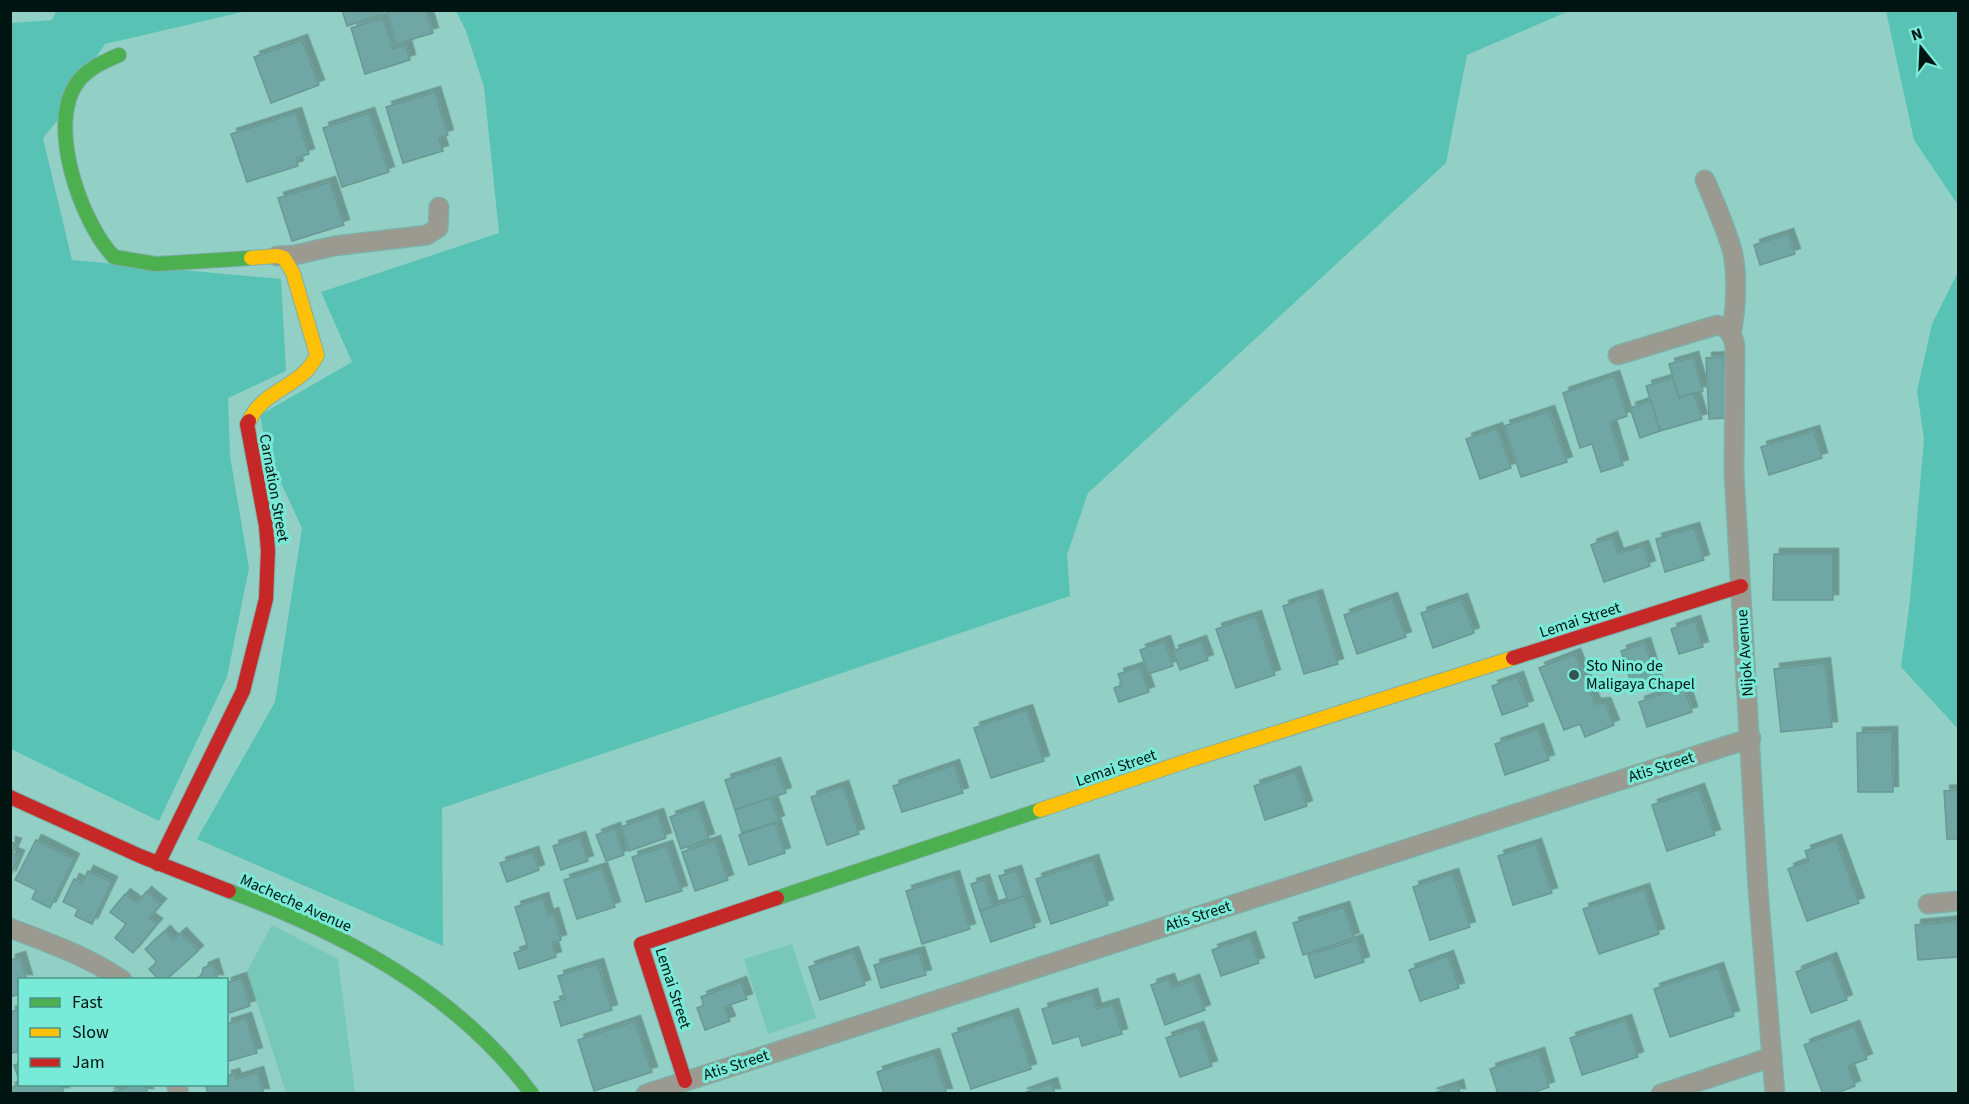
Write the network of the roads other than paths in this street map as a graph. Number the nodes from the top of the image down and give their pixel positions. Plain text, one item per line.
1 (119, 55) dead end
2 (1705, 180) dead end
3 (439, 207) dead end
4 (277, 256) junction
5 (1731, 334) junction
6 (1618, 356) dead end
7 (1741, 586) junction
8 (1751, 738) junction
9 (10, 798) edge
10 (158, 864) junction
11 (1959, 901) edge
12 (1928, 904) dead end
13 (10, 928) edge
14 (119, 978) edge
15 (1772, 1057) junction
16 (685, 1081) junction
17 (532, 1094) edge
18 (646, 1094) edge
19 (1661, 1094) edge
20 (1775, 1094) edge

1 - 4 street
2 - 5 street, Nijok Avenue
3 - 4 street
4 - 10 street, Carnation Street
5 - 6 street
5 - 7 street, Nijok Avenue
7 - 8 street, Nijok Avenue
7 - 16 street, Lemai Street
8 - 15 street, Nijok Avenue
8 - 16 street, Atis Street
9 - 10 street, Macheche Avenue
10 - 17 street, Macheche Avenue
11 - 12 street
13 - 14 street
15 - 19 street
15 - 20 street, Nijok Avenue
16 - 18 street, Atis Street

